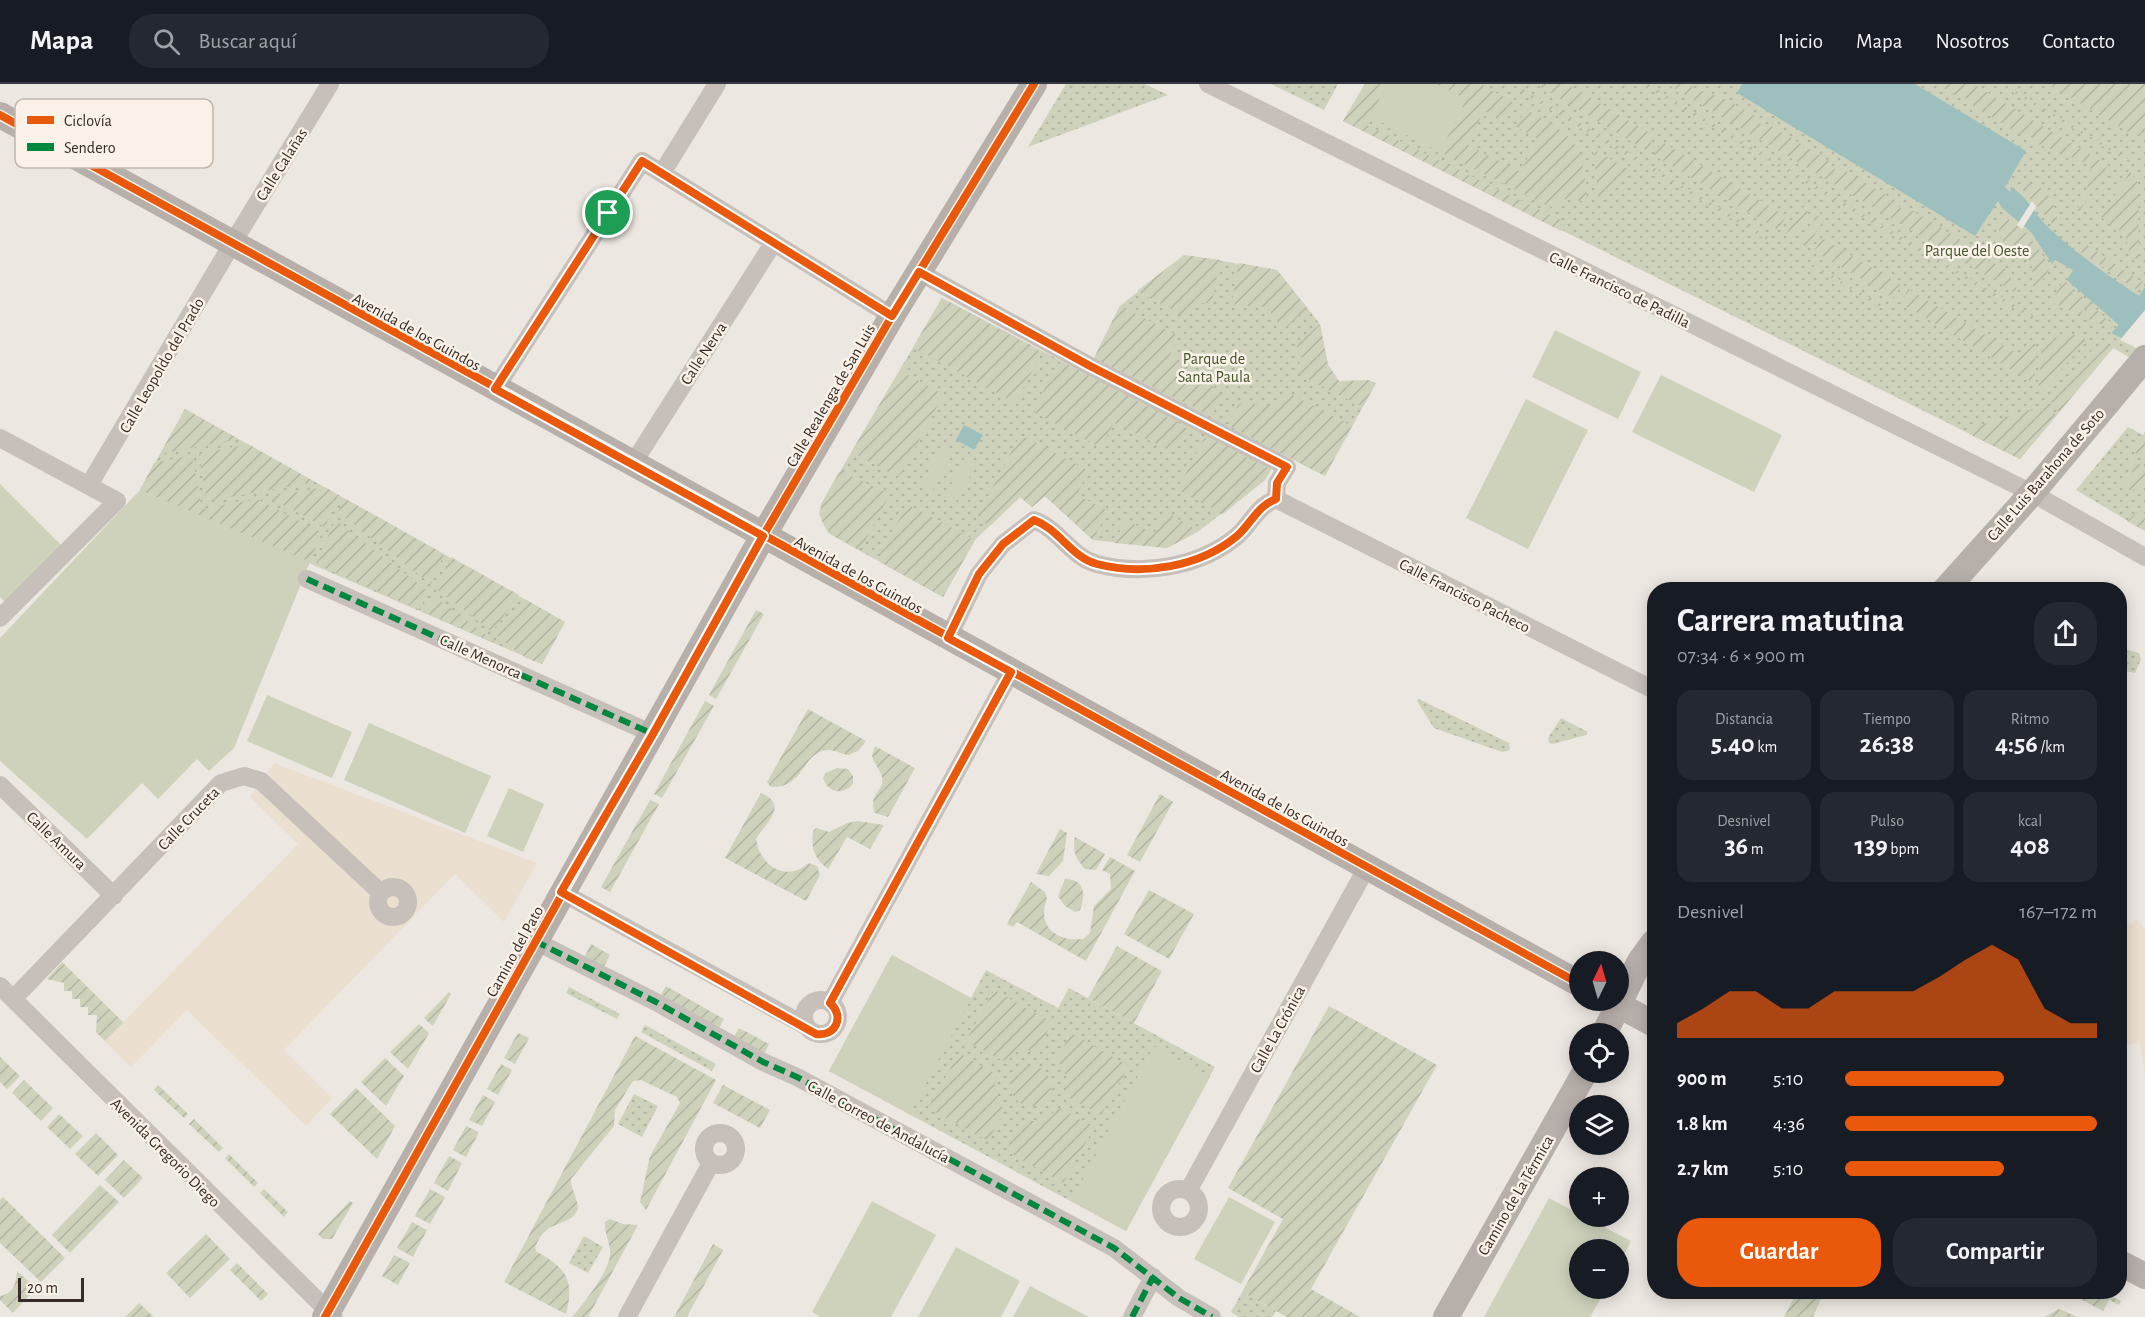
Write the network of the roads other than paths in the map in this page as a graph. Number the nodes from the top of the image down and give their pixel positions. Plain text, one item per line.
1 (330, 84) edge
2 (717, 84) edge
3 (1034, 84) edge
4 (1208, 84) edge
5 (0, 115) edge
6 (15, 123) edge
7 (95, 168) edge
8 (662, 173) junction
9 (774, 242) junction
10 (232, 244) junction
11 (919, 272) junction
12 (892, 316) junction
13 (2145, 358) edge
14 (495, 389) junction
15 (0, 438) edge
16 (632, 465) junction
17 (89, 485) junction
18 (2032, 493) junction
19 (1276, 499) junction
20 (763, 536) junction
21 (2145, 557) edge
22 (307, 579) dead end
23 (1952, 582) edge
24 (0, 618) edge
25 (948, 638) junction
26 (1011, 672) junction
27 (1647, 686) edge
28 (653, 734) junction
29 (0, 785) edge
30 (1366, 867) junction
31 (380, 892) dead end
32 (561, 892) junction
33 (114, 896) junction
34 (535, 941) junction
35 (1647, 952) edge
36 (1569, 978) edge
37 (1629, 979) edge
38 (0, 986) edge
39 (13, 999) junction
40 (830, 1003) junction
41 (1629, 1011) edge
42 (1647, 1020) edge
43 (806, 1026) junction
44 (1579, 1083) edge
45 (711, 1163) dead end
46 (1188, 1191) dead end
47 (2127, 1267) edge
48 (2145, 1276) edge
49 (1153, 1277) junction
50 (328, 1315) edge
51 (627, 1317) edge
52 (1132, 1317) edge
53 (1212, 1317) edge
54 (1446, 1317) edge

1 - 10 street, Calle Calañas
2 - 8 street
3 - 11 main road, Calle Realenga de San Luis
4 - 18 street, Calle Francisco de Padilla
5 - 6 main road, Avenida de los Guindos
7 - 10 main road, Avenida de los Guindos
8 - 9 street
8 - 14 street
9 - 12 street
9 - 16 street, Calle Nerva
10 - 14 main road, Avenida de los Guindos
10 - 17 street, Calle Leopoldo del Prado
11 - 12 main road, Calle Realenga de San Luis
11 - 19 street
12 - 20 main road, Calle Realenga de San Luis
13 - 18 main road, Calle Luis Barahona de Soto
14 - 16 main road, Avenida de los Guindos
15 - 17 street
16 - 20 main road, Avenida de los Guindos
17 - 24 street
18 - 21 street, Calle Francisco de Padilla
18 - 23 main road, Calle Luis Barahona de Soto
19 - 25 street
19 - 27 street, Calle Francisco Pacheco
20 - 25 main road, Avenida de los Guindos
20 - 28 main road, Camino del Pato
22 - 28 street, Calle Menorca
25 - 26 main road, Avenida de los Guindos
26 - 30 main road, Avenida de los Guindos
26 - 40 street
28 - 32 main road, Camino del Pato
29 - 33 street, Calle Amura
30 - 36 main road, Avenida de los Guindos
30 - 46 street, Calle La Crónica
31 - 33 street, Calle Cruceta
32 - 34 main road, Camino del Pato
32 - 43 street
33 - 39 street, Calle Cruceta
34 - 49 street, Calle Correo de Andalucía
34 - 50 main road, Camino del Pato
35 - 37 main road
38 - 39 street, Avenida Gregorio Diego
39 - 50 street, Avenida Gregorio Diego
40 - 43 street
40 - 43 street
41 - 42 main road
44 - 54 main road, Camino de La Térmica
45 - 51 street
47 - 48 main road
49 - 52 street
49 - 53 street, Calle Correo de Andalucía

